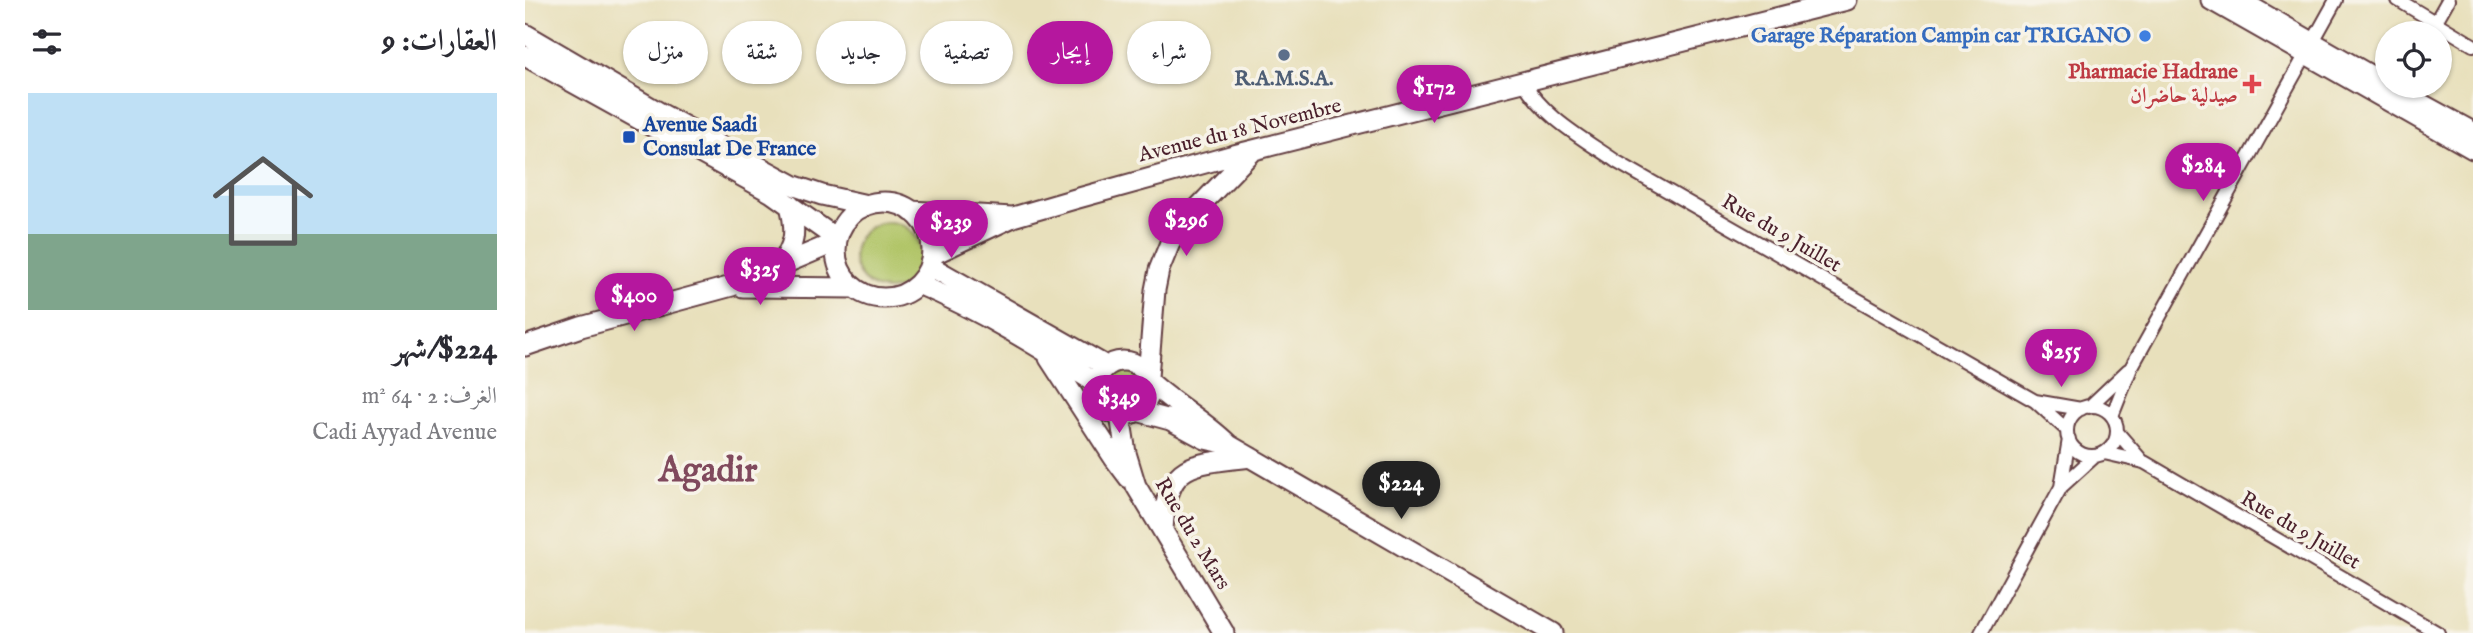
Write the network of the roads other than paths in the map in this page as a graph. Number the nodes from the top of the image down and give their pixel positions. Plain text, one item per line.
1 (1847, 0) edge
2 (2211, 0) edge
3 (2239, 0) edge
4 (2336, 0) edge
5 (2397, 0) edge
6 (2448, 0) edge
7 (2432, 21) edge
8 (2436, 21) edge
9 (2452, 33) edge
10 (525, 34) edge
11 (2473, 45) edge
12 (2309, 48) junction
13 (525, 56) edge
14 (2375, 79) edge
15 (1523, 81) junction
16 (2412, 98) edge
17 (2473, 132) edge
18 (2473, 149) edge
19 (1251, 152) junction
20 (790, 205) junction
21 (867, 205) junction
22 (911, 211) junction
23 (1013, 217) junction
24 (837, 241) junction
25 (931, 260) junction
26 (779, 268) junction
27 (918, 284) junction
28 (732, 286) junction
29 (854, 288) junction
30 (525, 346) edge
31 (1045, 351) junction
32 (1107, 366) junction
33 (2131, 368) junction
34 (1149, 379) junction
35 (1096, 383) junction
36 (2035, 401) junction
37 (2085, 408) junction
38 (1129, 413) junction
39 (2112, 416) junction
40 (2117, 432) junction
41 (2068, 435) junction
42 (1229, 445) junction
43 (2100, 455) junction
44 (1250, 457) junction
45 (2144, 462) junction
46 (1136, 486) junction
47 (2061, 487) junction
48 (1163, 530) junction
49 (1224, 633) edge
50 (1553, 633) edge
51 (1981, 633) edge
52 (2438, 633) edge

1 - 15 main road, Avenue du 18 Novembre
2 - 12 main road
3 - 12 main road
4 - 12 street
5 - 7 street
6 - 8 street
9 - 11 street
10 - 21 main road
12 - 14 main road
12 - 18 main road
12 - 33 street
13 - 20 main road
15 - 19 main road, Avenue du 18 Novembre
15 - 36 street, Rue du 9 Juillet
16 - 17 main road
19 - 23 main road, Avenue du 18 Novembre
19 - 34 main road
20 - 24 main road
20 - 26 main road
21 - 22 main road
21 - 24 main road
22 - 23 main road, Avenue du 18 Novembre
22 - 25 main road
23 - 25 main road, Avenue du 18 Novembre
24 - 26 main road
24 - 29 main road
25 - 27 main road
25 - 32 main road
26 - 28 main road
27 - 29 main road
27 - 31 main road
28 - 29 main road
28 - 30 main road
31 - 35 main road
31 - 46 main road
32 - 34 main road
32 - 35 main road
33 - 37 street
33 - 39 street
34 - 38 main road
34 - 42 main road
35 - 38 main road
36 - 37 street, Rue du 9 Juillet
36 - 41 street, Rue du 9 Juillet
37 - 39 street
37 - 41 street
38 - 42 main road
38 - 46 main road, Rue du 2 Mars
39 - 40 street
40 - 43 street
40 - 45 street, Rue du 9 Juillet
41 - 43 street
41 - 47 street
42 - 44 main road
43 - 45 street, Rue du 9 Juillet
43 - 47 street
44 - 48 main road
44 - 50 main road
45 - 52 street, Rue du 9 Juillet
46 - 48 main road, Rue du 2 Mars
47 - 51 street
48 - 49 main road, Rue du 2 Mars

